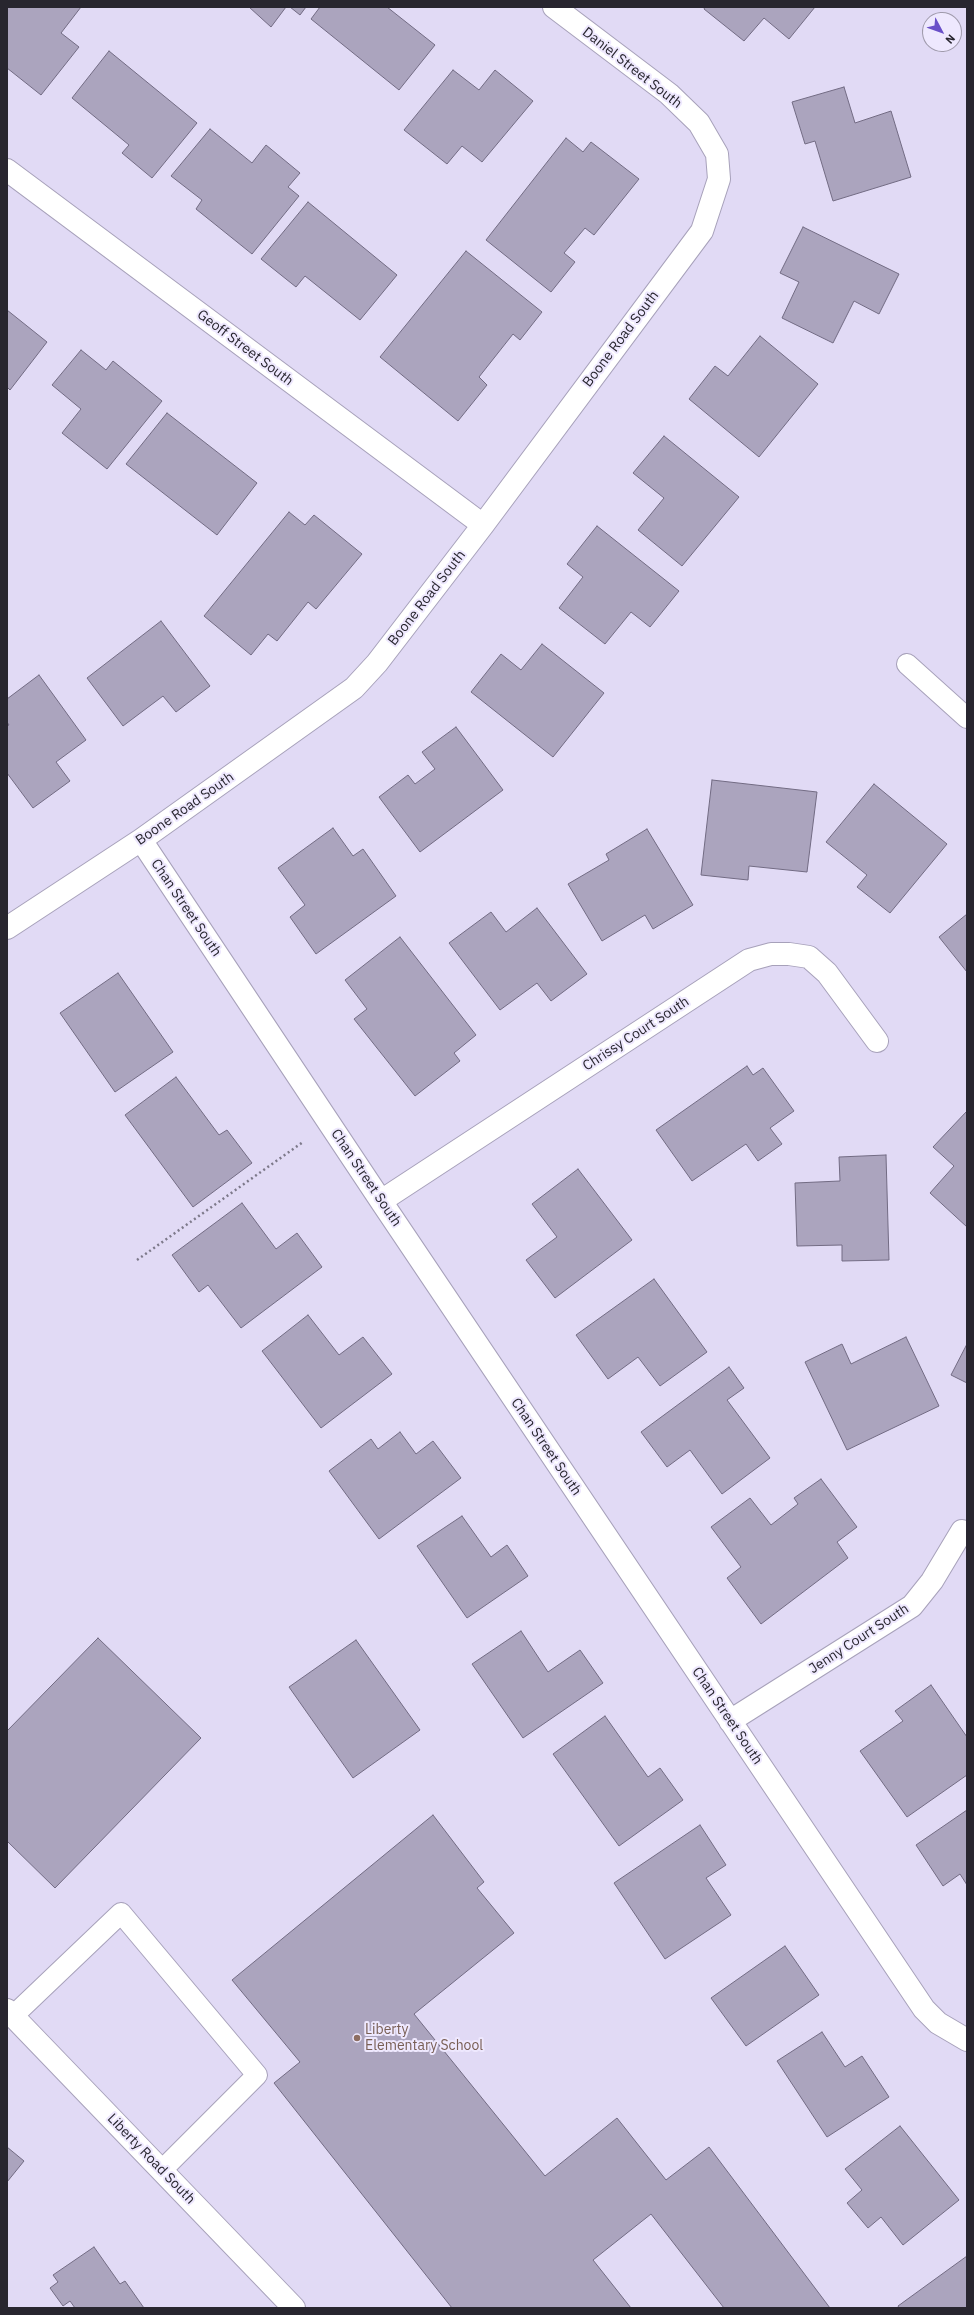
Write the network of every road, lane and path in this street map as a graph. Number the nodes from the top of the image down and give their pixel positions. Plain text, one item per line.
1 (554, 7) edge
2 (717, 154) joint
3 (7, 170) edge
4 (483, 525) junction
5 (907, 664) dead end
6 (967, 718) edge
7 (141, 840) junction
8 (7, 928) edge
9 (877, 1041) dead end
10 (329, 1124) junction
11 (381, 1201) junction
12 (137, 1260) dead end
13 (962, 1531) dead end
14 (730, 1721) junction
15 (10, 2013) edge
16 (967, 2040) edge
17 (162, 2170) junction
18 (294, 2308) edge

1 - 2 street, Daniel Street South
2 - 4 street, Boone Road South
3 - 4 street, Geoff Street South
4 - 7 street, Boone Road South
5 - 6 lane
7 - 8 street, Boone Road South
7 - 10 street, Chan Street South
9 - 11 street, Chrissy Court South
10 - 11 street, Chan Street South
10 - 12 path
11 - 14 street, Chan Street South
13 - 14 street, Jenny Court South
14 - 16 street, Chan Street South
15 - 17 street, Liberty Road South
15 - 17 lane
17 - 18 street, Liberty Road South

